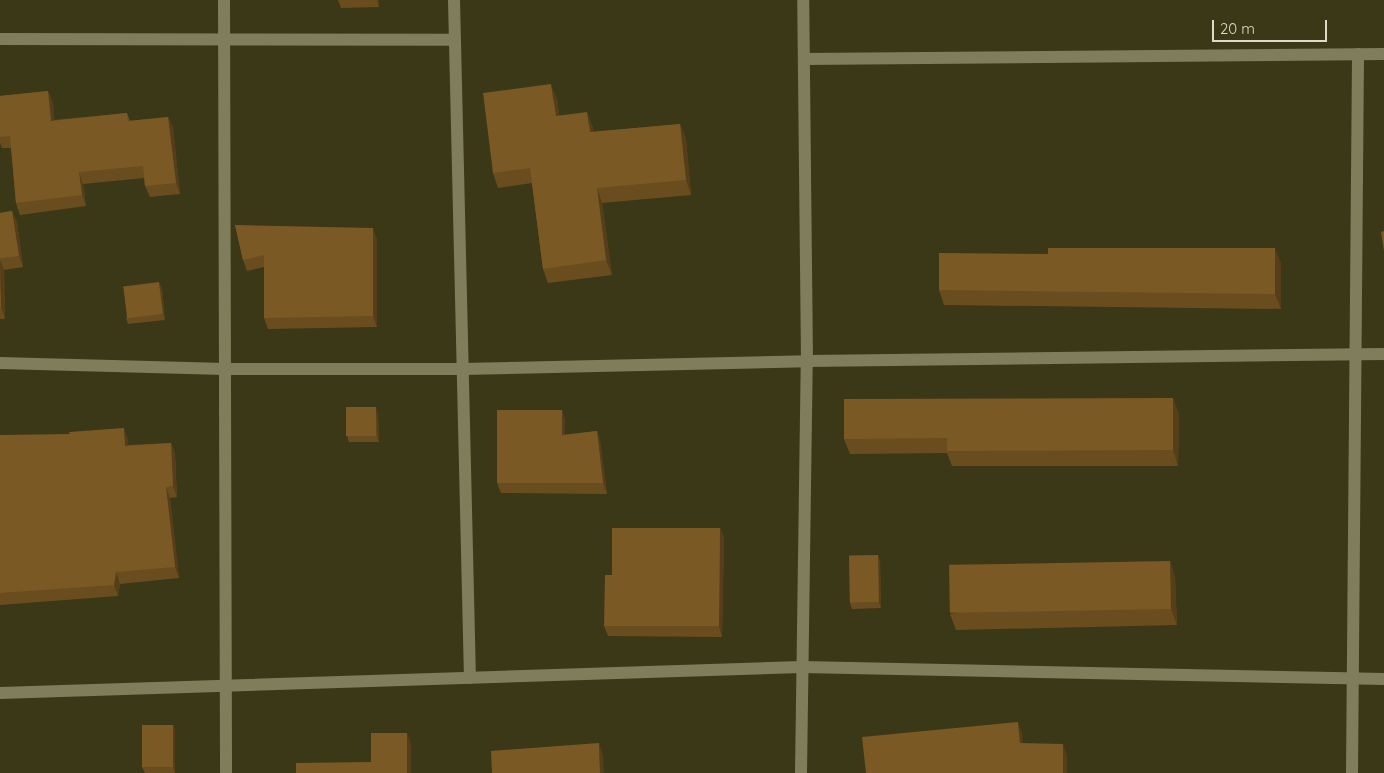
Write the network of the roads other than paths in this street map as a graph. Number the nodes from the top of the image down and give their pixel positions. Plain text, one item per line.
1 (224, 0) edge
2 (454, 0) edge
3 (803, 0) edge
4 (0, 39) edge
5 (224, 40) junction
6 (455, 40) junction
7 (1358, 54) junction
8 (1384, 54) edge
9 (804, 59) junction
10 (1355, 354) junction
11 (1384, 354) edge
12 (807, 361) junction
13 (0, 362) edge
14 (225, 369) junction
15 (462, 369) junction
16 (802, 668) junction
17 (470, 678) junction
18 (1352, 679) junction
19 (1384, 679) edge
20 (226, 684) junction
21 (0, 693) edge
22 (226, 773) edge
23 (802, 773) edge
24 (1352, 773) edge

1 - 5 street
2 - 6 street
3 - 9 street
4 - 5 street
5 - 6 street
5 - 14 street
6 - 15 street
7 - 8 street
7 - 9 street
7 - 10 street
9 - 12 street
10 - 11 street
10 - 12 street
10 - 18 street
12 - 15 street
12 - 16 street
13 - 14 street
14 - 15 street
14 - 20 street
15 - 17 street
16 - 17 street
16 - 18 street
16 - 23 street
17 - 20 street
18 - 19 street
18 - 24 street
20 - 21 street
20 - 22 street

